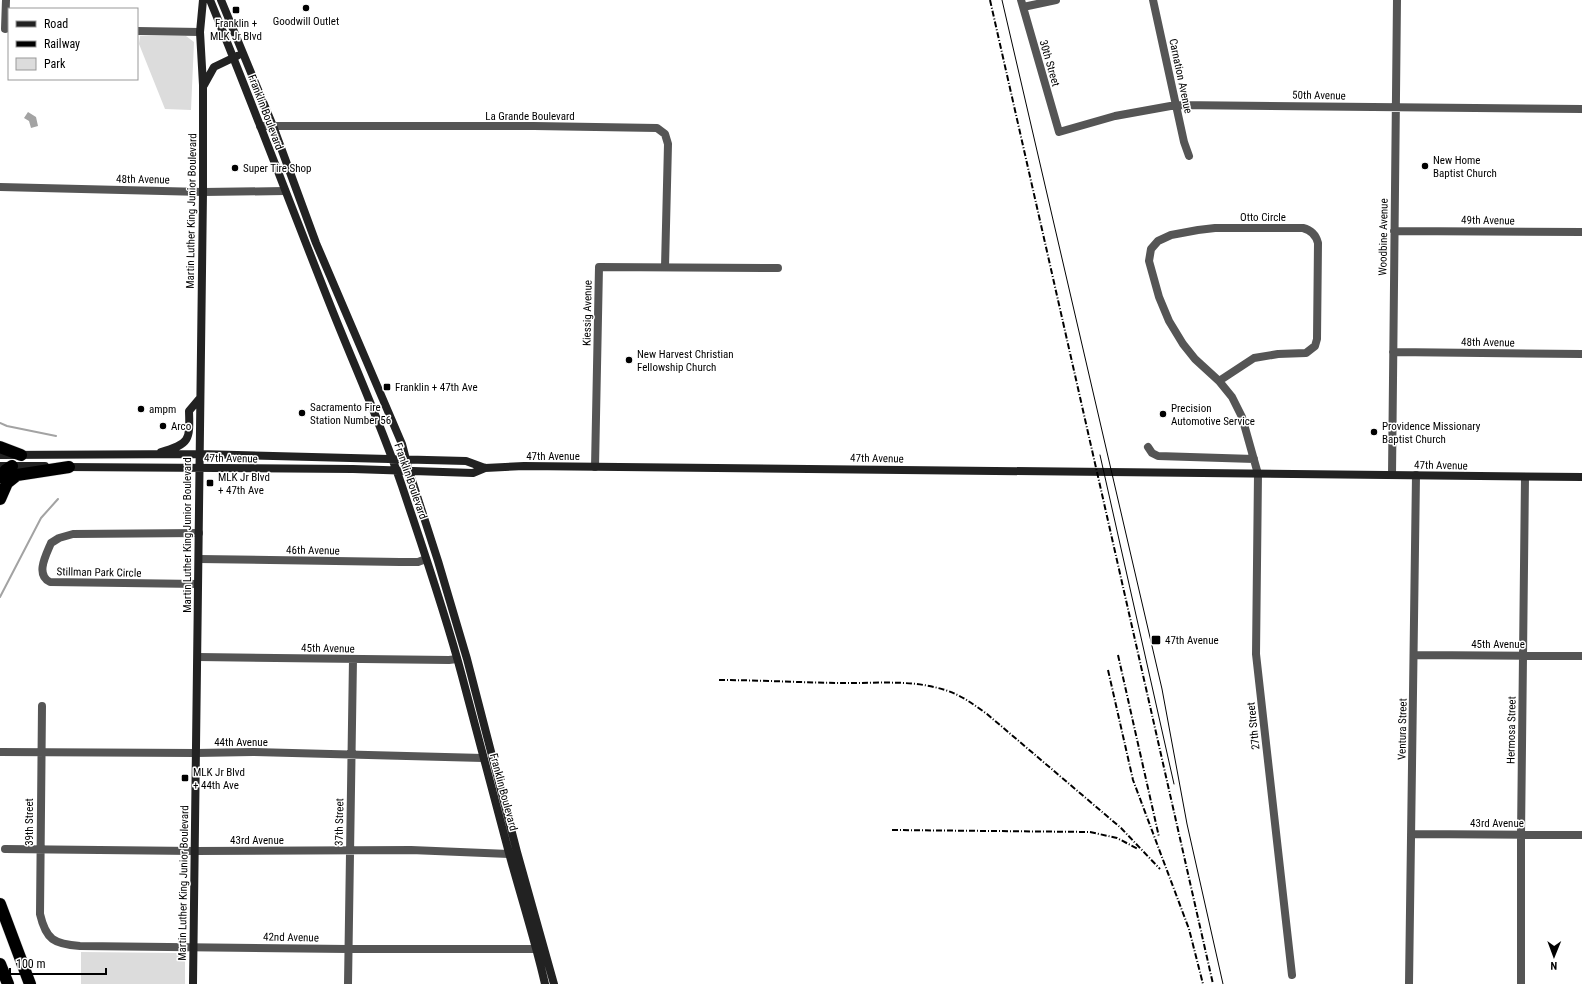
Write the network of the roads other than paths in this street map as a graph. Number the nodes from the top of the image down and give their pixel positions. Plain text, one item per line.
1 (6, 0) edge
2 (203, 0) edge
3 (210, 0) edge
4 (221, 0) edge
5 (1056, 0) edge
6 (1153, 0) edge
7 (1397, 0) edge
8 (1022, 4) edge
9 (5, 29) edge
10 (138, 31) edge
11 (200, 32) junction
12 (243, 53) junction
13 (233, 57) junction
14 (203, 85) junction
15 (1176, 105) junction
16 (1395, 107) junction
17 (1582, 109) edge
18 (260, 126) junction
19 (273, 126) junction
20 (1059, 132) joint
21 (1189, 156) dead end
22 (0, 187) edge
23 (285, 191) junction
24 (203, 192) junction
25 (1394, 231) junction
26 (1582, 232) edge
27 (665, 267) junction
28 (778, 268) dead end
29 (1393, 352) junction
30 (1582, 354) edge
31 (1219, 381) junction
32 (200, 398) junction
33 (0, 447) edge
34 (1148, 447) dead end
35 (199, 454) junction
36 (0, 455) edge
37 (21, 455) junction
38 (148, 455) junction
39 (392, 458) junction
40 (1254, 458) junction
41 (406, 459) junction
42 (0, 466) edge
43 (12, 466) junction
44 (69, 467) junction
45 (595, 467) junction
46 (199, 468) junction
47 (485, 468) junction
48 (397, 471) junction
49 (409, 471) junction
50 (1258, 474) junction
51 (1392, 475) junction
52 (1416, 475) junction
53 (1525, 476) junction
54 (0, 477) edge
55 (1582, 477) edge
56 (0, 499) edge
57 (199, 533) junction
58 (199, 559) junction
59 (426, 559) junction
60 (432, 580) junction
61 (198, 584) junction
62 (458, 630) junction
63 (1414, 655) junction
64 (1523, 656) junction
65 (1582, 656) edge
66 (198, 657) junction
67 (353, 659) junction
68 (457, 659) junction
69 (468, 697) junction
70 (42, 706) dead end
71 (0, 752) edge
72 (41, 752) junction
73 (196, 753) junction
74 (351, 754) junction
75 (483, 758) junction
76 (1411, 834) junction
77 (1521, 835) junction
78 (1582, 835) edge
79 (5, 849) dead end
80 (40, 849) junction
81 (350, 850) junction
82 (194, 851) junction
83 (509, 854) junction
84 (0, 904) edge
85 (48, 936) joint
86 (193, 947) junction
87 (348, 949) junction
88 (537, 949) junction
89 (0, 964) edge
90 (1292, 975) dead end
91 (8, 984) edge
92 (30, 984) edge
93 (193, 984) edge
94 (348, 984) edge
95 (545, 984) edge
96 (554, 984) edge
97 (1409, 984) edge
98 (1521, 984) edge

1 - 9 street
2 - 11 main road, Martin Luther King Junior Boulevard
3 - 13 main road, Franklin Boulevard
4 - 12 main road, Franklin Boulevard
5 - 8 street
6 - 15 street, Carnation Avenue
7 - 16 street, Woodbine Avenue
8 - 20 street, 30th Street
10 - 11 street
11 - 14 main road, Martin Luther King Junior Boulevard
12 - 13 main road
12 - 19 main road, Franklin Boulevard
13 - 14 main road
13 - 18 main road, Franklin Boulevard
14 - 24 main road, Martin Luther King Junior Boulevard
15 - 16 street, 50th Avenue
15 - 20 street, 50th Avenue
15 - 21 street, Carnation Avenue
16 - 17 street, 50th Avenue
16 - 25 street, Woodbine Avenue
18 - 19 street, La Grande Boulevard
18 - 23 main road, Franklin Boulevard
19 - 27 street, La Grande Boulevard
19 - 41 main road, Franklin Boulevard
22 - 24 street, 48th Avenue
23 - 24 street, 48th Avenue
23 - 39 main road, Franklin Boulevard
24 - 32 main road, Martin Luther King Junior Boulevard
25 - 26 street, 49th Avenue
25 - 29 street, Woodbine Avenue
27 - 28 street, Kiessig Avenue
27 - 45 street, Kiessig Avenue
29 - 30 street, 48th Avenue
29 - 51 street, Woodbine Avenue
31 - 31 street, Otto Circle
31 - 40 street, Otto Circle
32 - 35 main road, Martin Luther King Junior Boulevard
32 - 38 main road
33 - 37 highway
34 - 40 street
35 - 38 main road, 47th Avenue
35 - 39 main road, 47th Avenue
35 - 46 main road, Martin Luther King Junior Boulevard
36 - 37 main road, 47th Avenue
37 - 38 main road, 47th Avenue
39 - 41 main road, 47th Avenue
39 - 48 main road, Franklin Boulevard
40 - 50 street, Otto Circle
41 - 47 main road, 47th Avenue
41 - 49 main road, Franklin Boulevard
42 - 43 main road, 47th Avenue
43 - 44 main road, 47th Avenue
43 - 54 highway
44 - 46 main road, 47th Avenue
44 - 56 highway
45 - 47 main road, 47th Avenue
45 - 50 main road, 47th Avenue
46 - 48 main road, 47th Avenue
46 - 57 main road, Martin Luther King Junior Boulevard
47 - 49 main road, 47th Avenue
48 - 49 main road, 47th Avenue
48 - 59 main road, Franklin Boulevard
49 - 62 main road, Franklin Boulevard
50 - 51 main road, 47th Avenue
50 - 90 street, 27th Street
51 - 52 main road, 47th Avenue
52 - 53 main road, 47th Avenue
52 - 63 street, Ventura Street
53 - 55 main road, 47th Avenue
53 - 64 street, Hermosa Street
57 - 58 main road, Martin Luther King Junior Boulevard
57 - 61 street, Stillman Park Circle
58 - 59 street, 46th Avenue
58 - 61 main road, Martin Luther King Junior Boulevard
59 - 60 main road, Franklin Boulevard
60 - 62 main road
60 - 68 main road, Franklin Boulevard
61 - 66 main road, Martin Luther King Junior Boulevard
62 - 69 main road
62 - 96 main road, Franklin Boulevard
63 - 64 street, 45th Avenue
63 - 76 street, Ventura Street
64 - 65 street, 45th Avenue
64 - 77 street, Hermosa Street
66 - 67 street, 45th Avenue
66 - 73 main road, Martin Luther King Junior Boulevard
67 - 68 street, 45th Avenue
67 - 74 street, 37th Street
68 - 69 main road, Franklin Boulevard
69 - 75 main road, Franklin Boulevard
70 - 72 street, 39th Street
71 - 72 street, 44th Avenue
72 - 73 street, 44th Avenue
72 - 80 street, 39th Street
73 - 74 street, 44th Avenue
73 - 82 main road, Martin Luther King Junior Boulevard
74 - 75 street, 44th Avenue
74 - 81 street, 37th Street
75 - 83 main road, Franklin Boulevard
76 - 77 street, 43rd Avenue
76 - 97 street, Ventura Street
77 - 78 street, 43rd Avenue
77 - 98 street, Hermosa Street
79 - 80 street, 43rd Avenue
80 - 82 street, 43rd Avenue
80 - 85 street, 39th Street
81 - 82 street, 43rd Avenue
81 - 83 street, 43rd Avenue
81 - 87 street, 37th Street
82 - 86 main road, Martin Luther King Junior Boulevard
83 - 88 main road, Franklin Boulevard
84 - 92 highway
85 - 86 street, 42nd Avenue
86 - 87 street, 42nd Avenue
86 - 93 main road, Martin Luther King Junior Boulevard
87 - 88 street, 42nd Avenue
87 - 94 street, 37th Street
88 - 95 main road, Franklin Boulevard
89 - 91 highway

